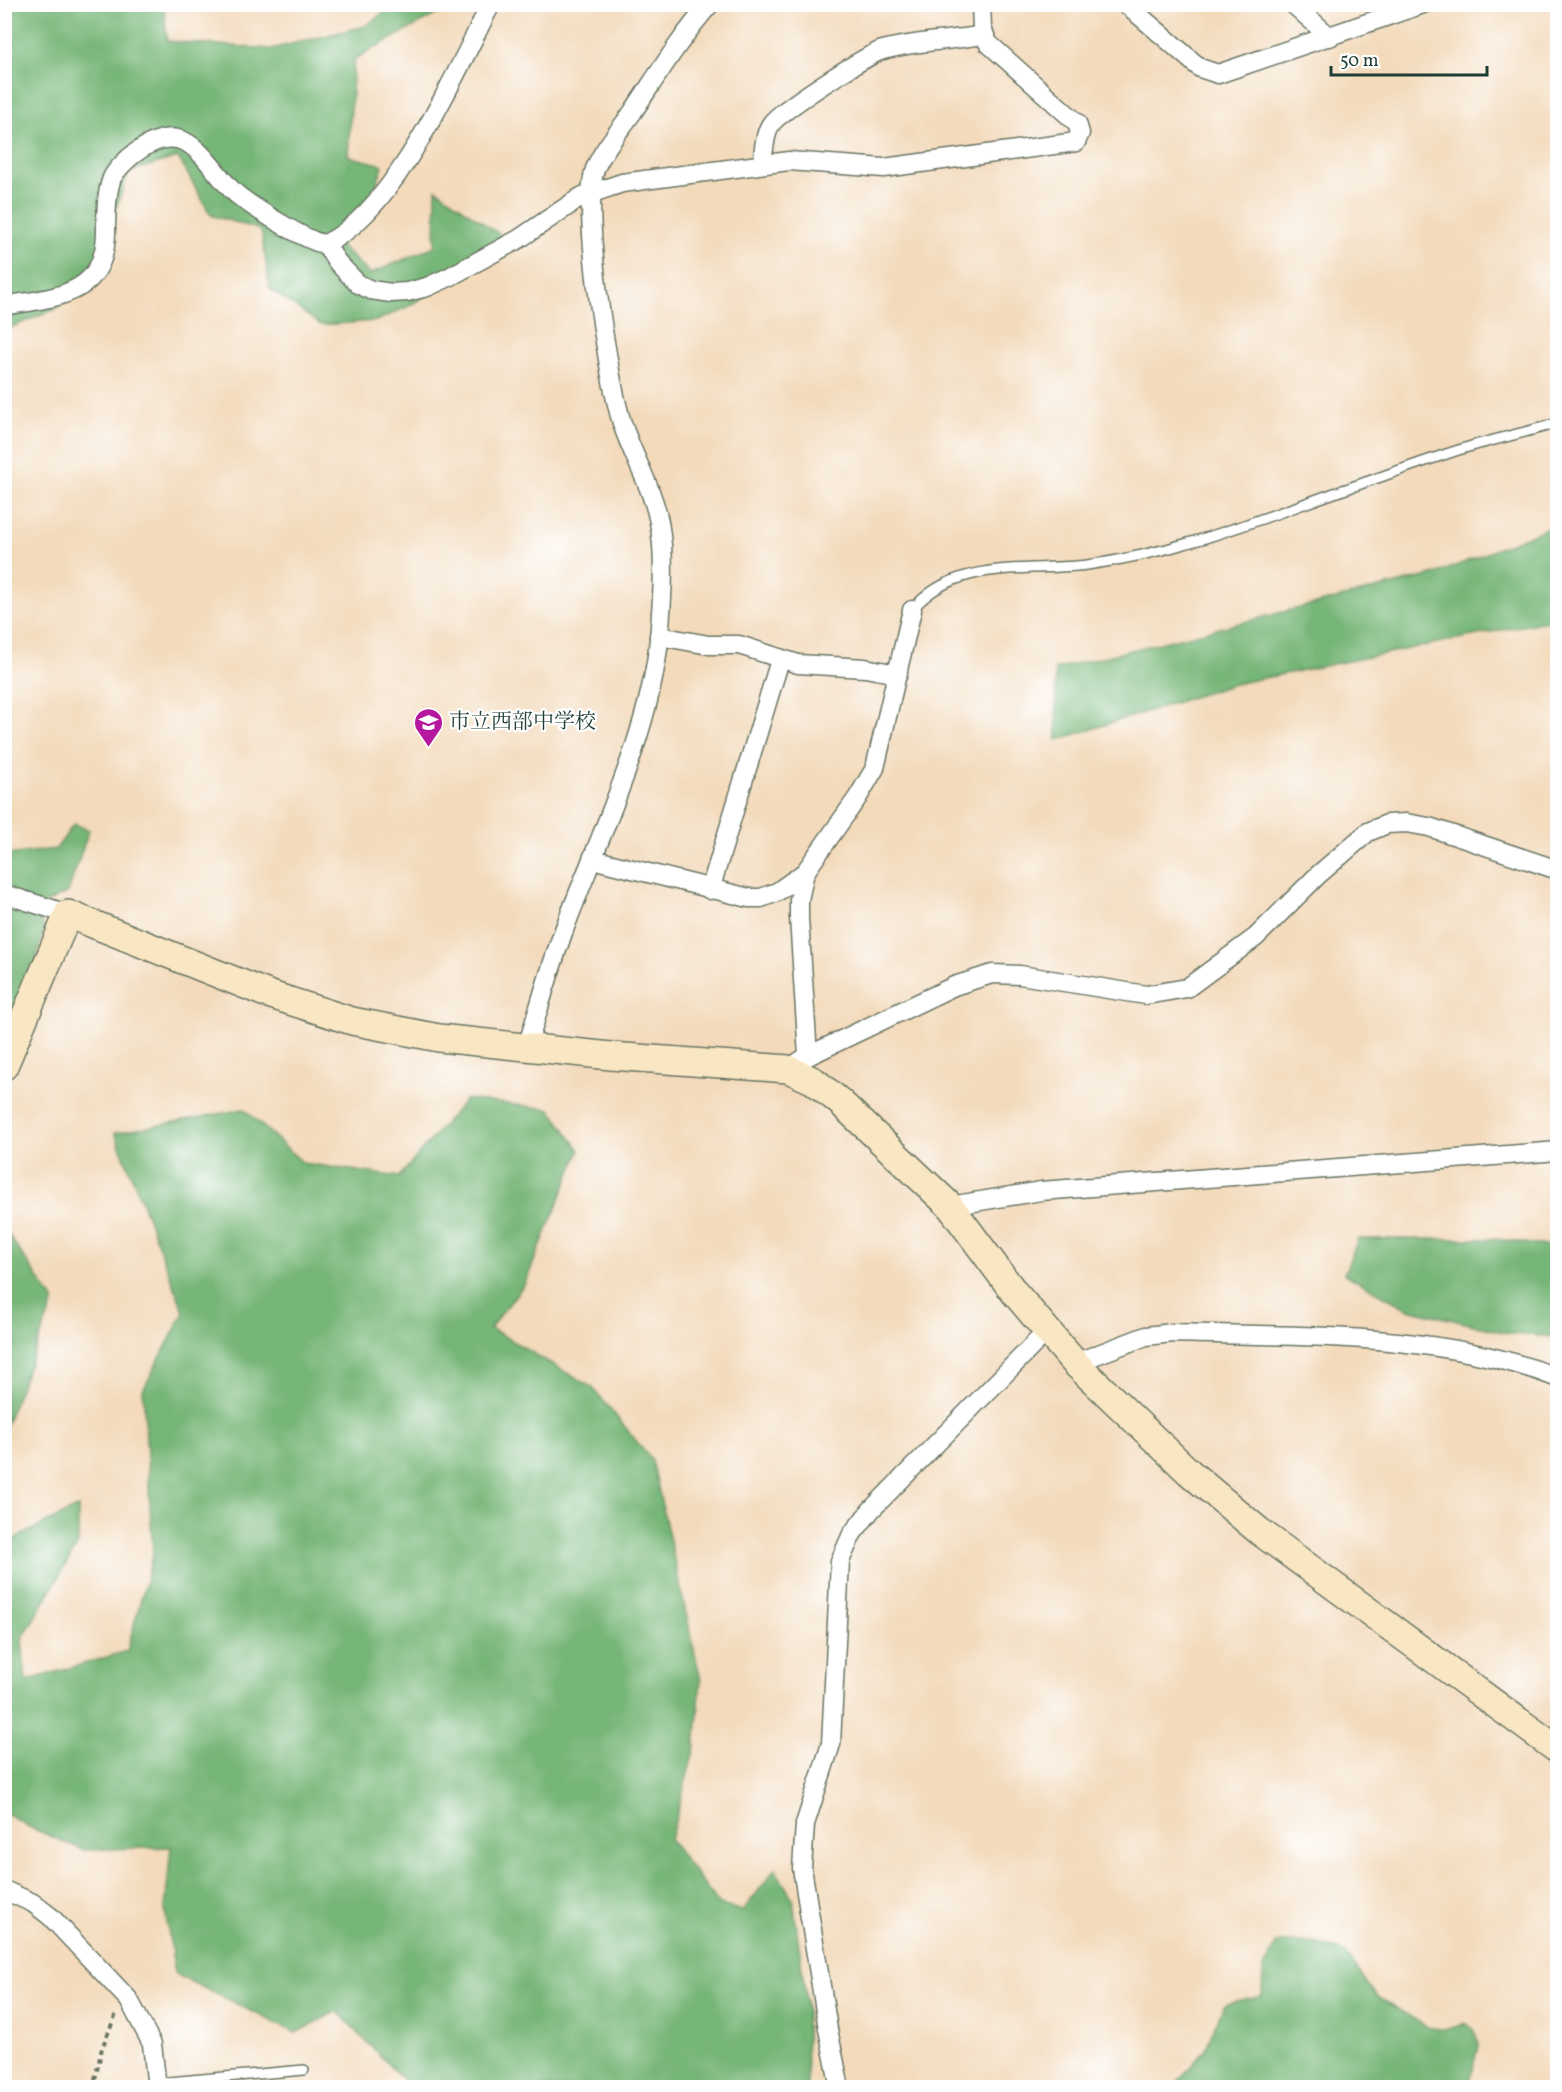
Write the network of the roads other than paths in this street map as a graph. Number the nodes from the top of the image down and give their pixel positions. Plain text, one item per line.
1 (491, 4) edge
2 (710, 4) edge
3 (981, 4) edge
4 (1126, 4) edge
5 (1293, 4) edge
6 (1423, 4) edge
7 (983, 35) junction
8 (1330, 37) junction
9 (762, 164) junction
10 (591, 193) junction
11 (325, 244) junction
12 (4, 306) edge
13 (1557, 423) edge
14 (912, 610) joint
15 (659, 636) junction
16 (780, 660) junction
17 (898, 674) junction
18 (592, 859) junction
19 (1557, 870) edge
20 (805, 872) junction
21 (710, 890) junction
22 (4, 894) edge
23 (68, 914) junction
24 (527, 1047) junction
25 (798, 1062) junction
26 (4, 1065) edge
27 (1557, 1151) edge
28 (950, 1206) junction
29 (1046, 1332) junction
30 (1075, 1363) junction
31 (1557, 1378) edge
32 (1557, 1750) edge
33 (4, 1890) edge
34 (304, 2070) dead end
35 (157, 2085) edge
36 (840, 2088) edge

1 - 11 street
2 - 10 street
3 - 7 street
4 - 8 street
5 - 8 street
6 - 8 street
7 - 9 street
7 - 9 street
9 - 10 street
10 - 11 street
10 - 15 street
11 - 12 street
13 - 14 lane
14 - 17 street
15 - 16 street
15 - 18 street
16 - 17 street
16 - 21 street
17 - 20 street
18 - 21 street
18 - 24 street
19 - 25 street
20 - 21 street
20 - 25 street
22 - 23 street
23 - 24 street
23 - 26 street
24 - 25 street
25 - 28 street
27 - 28 street
28 - 29 street
29 - 30 street
29 - 36 street
30 - 31 street
30 - 32 street
33 - 35 street
34 - 35 lane

